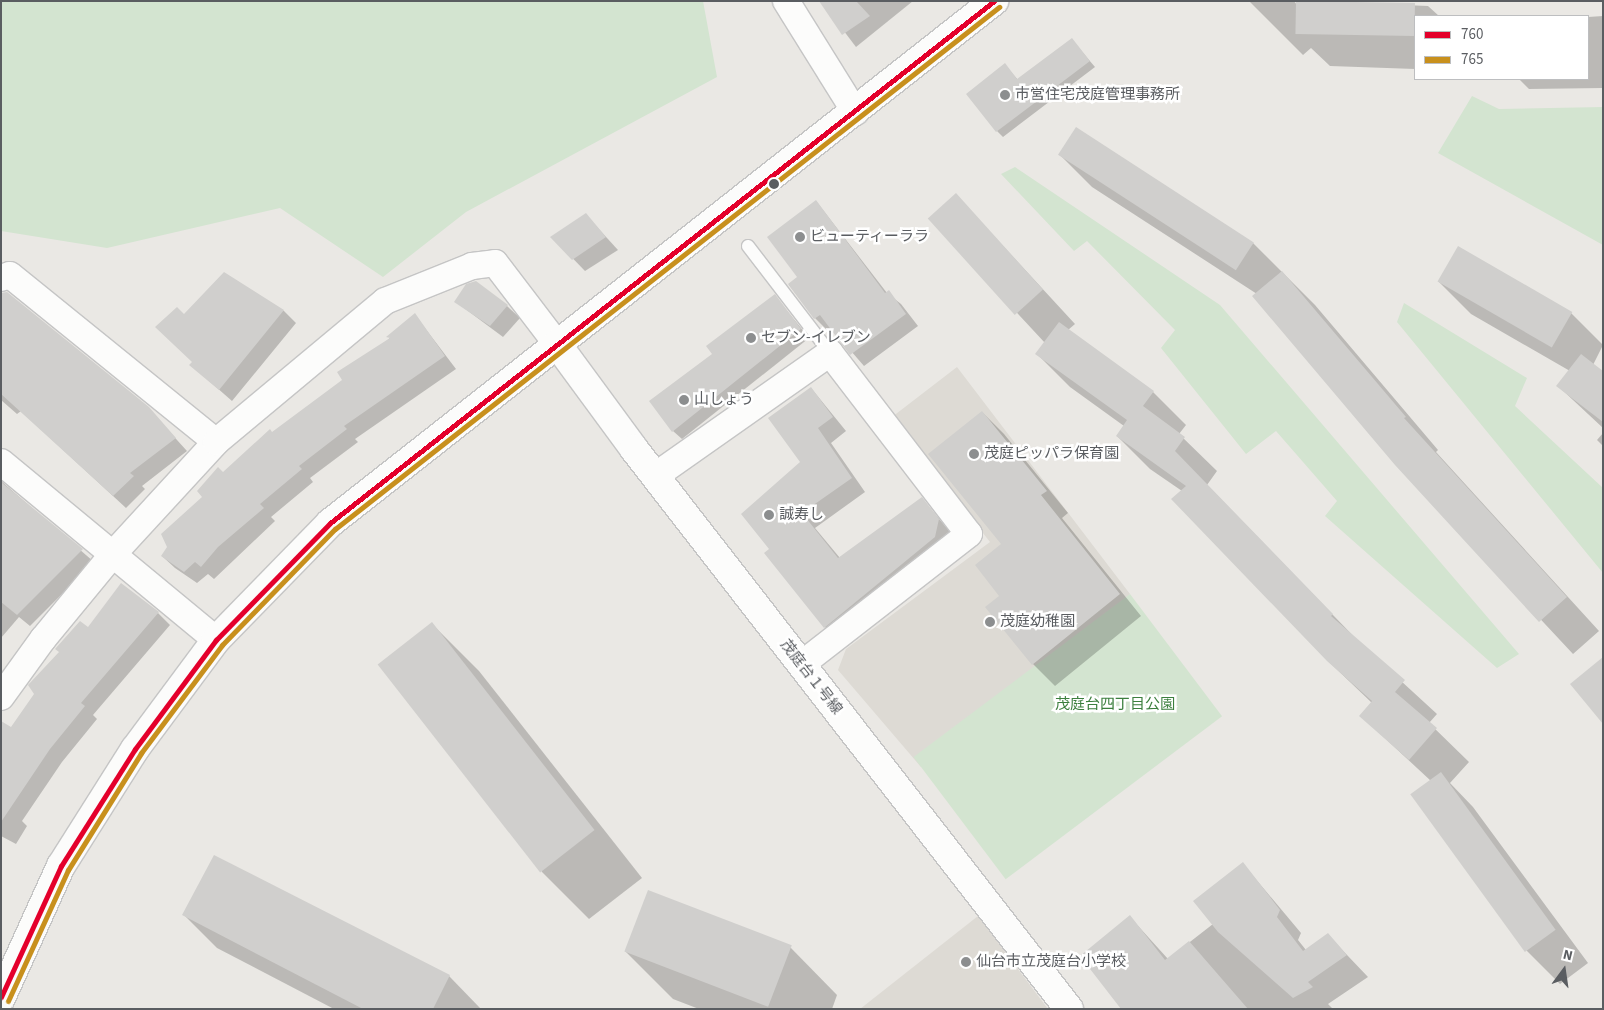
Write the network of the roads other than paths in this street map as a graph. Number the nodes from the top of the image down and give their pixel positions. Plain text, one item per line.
1 (786, 1) edge
2 (994, 1) edge
3 (855, 112) junction
4 (748, 246) dead end
5 (1, 278) edge
6 (557, 344) junction
7 (830, 353) junction
8 (216, 442) junction
9 (1, 462) edge
10 (655, 476) junction
11 (114, 553) junction
12 (216, 640) junction
13 (802, 665) junction
14 (1, 697) edge
15 (1, 998) edge
16 (1069, 1009) edge

1 - 3 street
2 - 3 street
3 - 6 street
4 - 7 lane
5 - 8 street
6 - 8 street
6 - 10 street, 茂庭台１号線
6 - 12 street
7 - 10 street
7 - 13 street
8 - 11 street
9 - 11 street
10 - 13 street, 茂庭台１号線
11 - 12 street
11 - 14 street
12 - 15 street
13 - 16 street, 茂庭台１号線

